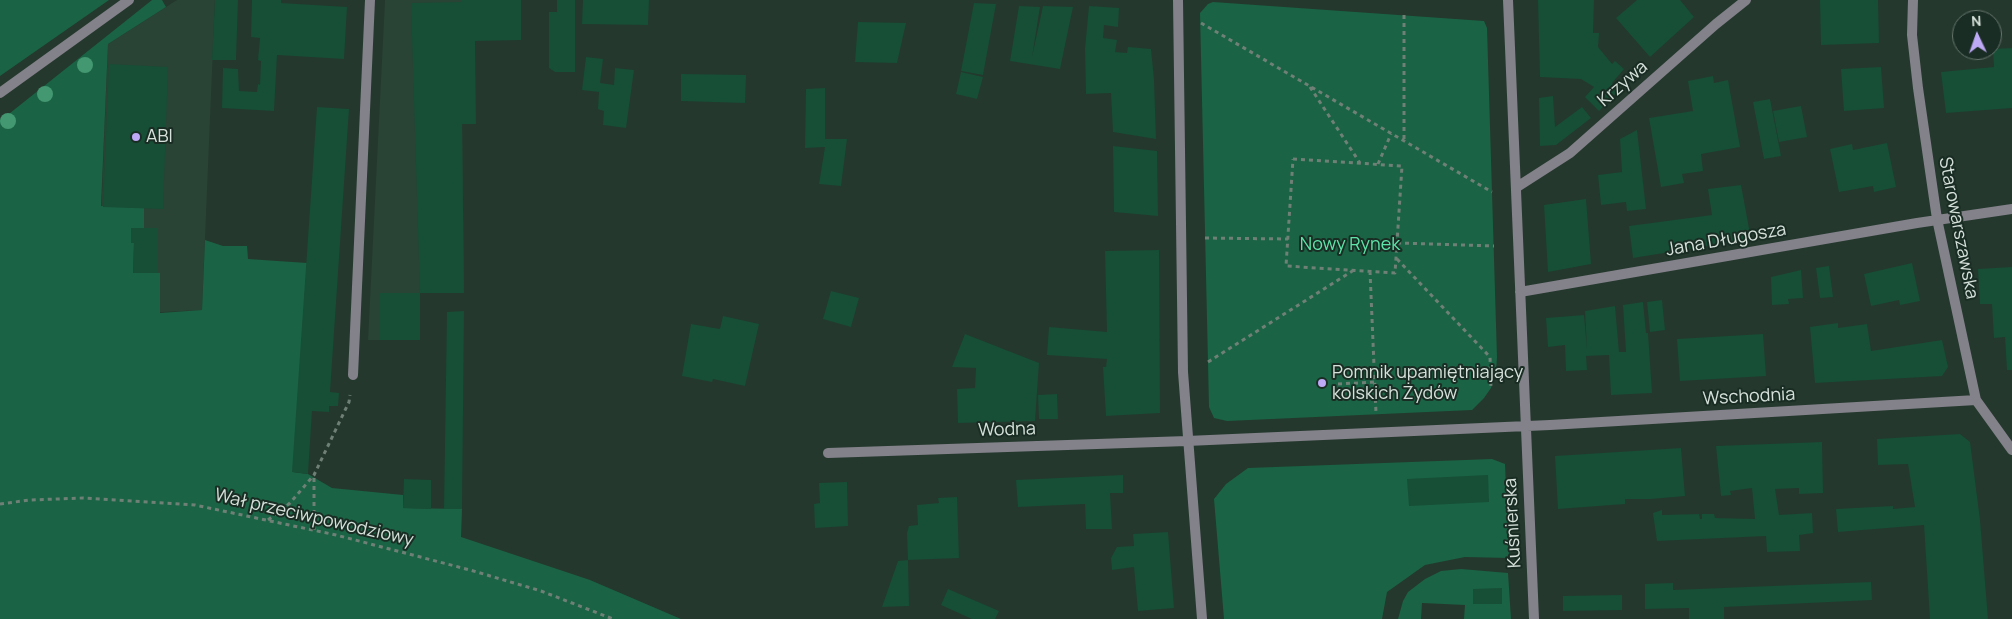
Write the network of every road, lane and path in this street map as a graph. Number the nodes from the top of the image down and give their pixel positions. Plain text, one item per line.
1 (129, 0) edge
2 (370, 0) edge
3 (1178, 0) edge
4 (1508, 0) edge
5 (1746, 0) edge
6 (1913, 0) edge
7 (1404, 15) dead end
8 (1201, 23) dead end
9 (1310, 86) junction
10 (0, 92) edge
11 (1391, 134) junction
12 (1404, 142) junction
13 (1360, 164) junction
14 (1378, 164) junction
15 (1517, 187) junction
16 (1492, 192) dead end
17 (2012, 209) edge
18 (1937, 220) junction
19 (1206, 238) dead end
20 (1288, 239) junction
21 (1397, 243) junction
22 (1494, 246) dead end
23 (1396, 258) junction
24 (1354, 270) junction
25 (1370, 271) junction
26 (1520, 292) junction
27 (1208, 362) dead end
28 (354, 375) joint
29 (1375, 382) junction
30 (1338, 384) dead end
31 (1491, 388) dead end
32 (1976, 400) junction
33 (1376, 414) dead end
34 (1525, 426) junction
35 (1187, 440) junction
36 (2012, 450) edge
37 (828, 453) dead end
38 (314, 475) junction
39 (0, 504) edge
40 (268, 520) junction
41 (314, 530) junction
42 (613, 619) edge
43 (1202, 619) edge
44 (1534, 619) edge

1 - 10 street
2 - 28 street
3 - 35 street
4 - 15 street
5 - 15 street, Krzywa
6 - 18 street, Starowarszawska
7 - 12 path
8 - 9 path
9 - 11 path
9 - 13 path
11 - 12 path
11 - 14 path
12 - 16 path
13 - 14 path
13 - 20 path
14 - 21 path
15 - 26 street
17 - 18 street, Jana Długosza
18 - 26 street, Jana Długosza
18 - 32 street, Starowarszawska
19 - 20 path
20 - 24 path
21 - 22 path
21 - 23 path
23 - 25 path
23 - 31 path
24 - 25 path
24 - 27 path
25 - 29 path
26 - 34 street
28 - 38 path
29 - 30 path
29 - 33 path
32 - 34 street, Wschodnia
32 - 36 street, Starowarszawska
34 - 35 street
34 - 44 street, Kuśnierska
35 - 37 street, Wodna
35 - 43 street
38 - 40 path
38 - 41 path
39 - 40 path, Wał przeciwpowodziowy
40 - 41 path, Wał przeciwpowodziowy
41 - 42 path, Wał przeciwpowodziowy

